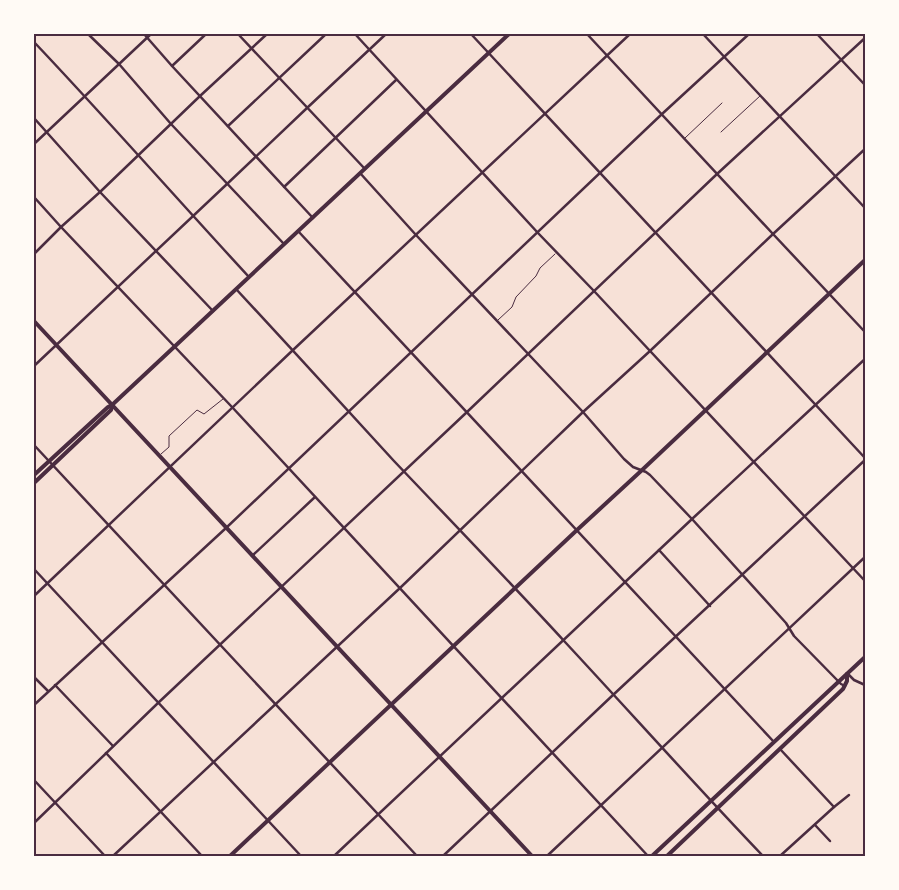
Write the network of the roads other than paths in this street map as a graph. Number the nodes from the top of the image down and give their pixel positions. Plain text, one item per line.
1 (88, 34) edge
2 (144, 34) edge
3 (151, 34) edge
4 (206, 34) edge
5 (238, 34) edge
6 (268, 34) edge
7 (326, 34) edge
8 (355, 34) edge
9 (386, 34) edge
10 (471, 34) edge
11 (509, 34) edge
12 (587, 34) edge
13 (630, 34) edge
14 (702, 34) edge
15 (749, 34) edge
16 (817, 34) edge
17 (147, 38) junction
18 (865, 38) edge
19 (34, 42) edge
20 (252, 49) junction
21 (370, 49) junction
22 (488, 52) junction
23 (607, 55) junction
24 (724, 57) junction
25 (842, 60) junction
26 (119, 64) junction
27 (172, 66) junction
28 (279, 78) junction
29 (396, 80) junction
30 (865, 85) edge
31 (85, 96) junction
32 (200, 96) junction
33 (760, 96) junction
34 (722, 103) dead end
35 (306, 108) junction
36 (426, 111) junction
37 (545, 113) junction
38 (662, 114) junction
39 (780, 117) junction
40 (34, 118) edge
41 (171, 124) junction
42 (228, 126) junction
43 (47, 132) junction
44 (721, 132) dead end
45 (335, 138) junction
46 (684, 138) junction
47 (34, 144) edge
48 (865, 148) edge
49 (138, 156) junction
50 (256, 156) junction
51 (364, 169) junction
52 (482, 172) junction
53 (360, 173) junction
54 (600, 173) junction
55 (717, 174) junction
56 (835, 176) junction
57 (227, 184) junction
58 (284, 187) junction
59 (100, 192) junction
60 (34, 197) edge
61 (865, 208) edge
62 (193, 216) junction
63 (312, 218) junction
64 (61, 228) junction
65 (298, 231) junction
66 (656, 232) junction
67 (538, 233) junction
68 (772, 234) junction
69 (416, 235) junction
70 (284, 244) junction
71 (156, 251) junction
72 (557, 252) junction
73 (34, 254) edge
74 (865, 260) edge
75 (250, 277) junction
76 (118, 287) junction
77 (236, 290) junction
78 (594, 291) junction
79 (354, 292) junction
80 (711, 292) junction
81 (472, 294) junction
82 (830, 294) junction
83 (213, 311) junction
84 (497, 320) junction
85 (34, 322) edge
86 (865, 332) edge
87 (56, 345) junction
88 (174, 347) junction
89 (293, 350) junction
90 (650, 351) junction
91 (411, 352) junction
92 (767, 352) junction
93 (528, 354) junction
94 (865, 359) edge
95 (34, 366) edge
96 (223, 398) junction
97 (816, 405) junction
98 (112, 406) junction
99 (232, 407) junction
100 (706, 410) junction
101 (349, 411) junction
102 (467, 412) junction
103 (583, 412) junction
104 (34, 444) edge
105 (159, 456) junction
106 (865, 459) edge
107 (49, 461) junction
108 (754, 463) junction
109 (53, 465) junction
110 (170, 468) junction
111 (288, 468) junction
112 (404, 471) junction
113 (522, 471) junction
114 (641, 471) junction
115 (34, 475) edge
116 (34, 483) edge
117 (315, 497) junction
118 (805, 517) junction
119 (692, 519) junction
120 (109, 525) junction
121 (226, 528) junction
122 (344, 528) junction
123 (577, 530) junction
124 (460, 531) junction
125 (659, 550) junction
126 (252, 556) junction
127 (865, 557) edge
128 (853, 568) junction
129 (34, 570) edge
130 (742, 574) junction
131 (865, 581) edge
132 (626, 582) junction
133 (47, 584) junction
134 (164, 584) junction
135 (281, 586) junction
136 (400, 588) junction
137 (514, 588) junction
138 (34, 596) edge
139 (710, 606) junction
140 (790, 629) junction
141 (676, 637) junction
142 (564, 640) junction
143 (102, 642) junction
144 (220, 644) junction
145 (453, 646) junction
146 (337, 647) junction
147 (865, 656) edge
148 (847, 674) junction
149 (34, 677) edge
150 (838, 681) junction
151 (55, 685) junction
152 (865, 685) edge
153 (845, 686) junction
154 (725, 688) junction
155 (48, 692) junction
156 (613, 695) junction
157 (502, 699) junction
158 (158, 703) junction
159 (276, 704) junction
160 (34, 705) edge
161 (390, 705) junction
162 (774, 742) junction
163 (113, 746) junction
164 (663, 748) junction
165 (780, 749) junction
166 (106, 753) junction
167 (552, 754) junction
168 (440, 758) junction
169 (214, 762) junction
170 (330, 762) junction
171 (34, 780) edge
172 (848, 795) dead end
173 (711, 801) junction
174 (55, 803) junction
175 (600, 806) junction
176 (834, 808) junction
177 (718, 809) junction
178 (490, 811) junction
179 (161, 812) junction
180 (379, 815) junction
181 (268, 820) junction
182 (34, 823) edge
183 (815, 825) junction
184 (830, 842) dead end
185 (105, 856) edge
186 (113, 856) edge
187 (202, 856) edge
188 (230, 856) edge
189 (301, 856) edge
190 (334, 856) edge
191 (417, 856) edge
192 (443, 856) edge
193 (532, 856) edge
194 (548, 856) edge
195 (650, 856) edge
196 (666, 856) edge
197 (763, 856) edge
198 (780, 856) edge

1 - 26 street
2 - 17 street
3 - 17 street
4 - 27 street
5 - 20 street
6 - 20 street
7 - 28 street
8 - 21 street
9 - 21 street
10 - 22 street
11 - 22 main road
12 - 23 street
13 - 23 street
14 - 24 street
15 - 24 street
16 - 25 street
17 - 26 street
17 - 27 street
18 - 25 street
19 - 31 street
20 - 28 street
20 - 32 street
21 - 29 street
21 - 35 street
22 - 36 main road
22 - 37 street
23 - 37 street
23 - 38 street
24 - 33 street
24 - 38 street
25 - 30 street
25 - 39 street
26 - 31 street
26 - 41 street
27 - 32 street
28 - 35 street
28 - 42 street
29 - 36 street
29 - 45 street
31 - 43 street
31 - 49 street
32 - 41 street
32 - 42 street
33 - 39 street
33 - 44 lane
34 - 46 lane
35 - 45 street
35 - 50 street
36 - 51 main road
36 - 52 street
37 - 52 street
37 - 54 street
38 - 46 street
38 - 54 street
39 - 55 street
39 - 56 street
40 - 43 street
41 - 49 street
41 - 57 street
42 - 50 street
43 - 47 street
43 - 59 street
45 - 51 street
45 - 58 street
46 - 55 street
48 - 56 street
49 - 59 street
49 - 62 street
50 - 57 street
50 - 58 street
51 - 53 main road
52 - 67 street
52 - 69 street
53 - 63 main road
53 - 69 street
54 - 66 street
54 - 67 street
55 - 66 street
55 - 68 street
56 - 61 street
56 - 68 street
57 - 62 street
57 - 70 street
58 - 63 street
59 - 64 street
59 - 71 street
60 - 64 street
62 - 71 street
62 - 75 street
63 - 65 main road
64 - 73 street
64 - 76 street
65 - 70 main road
65 - 79 street
66 - 78 street
66 - 80 street
67 - 72 street
67 - 81 street
68 - 80 street
68 - 82 street
69 - 79 street
69 - 81 street
70 - 75 main road
71 - 76 street
71 - 83 street
72 - 78 street
72 - 84 lane
74 - 82 main road
75 - 77 main road
76 - 87 street
76 - 88 street
77 - 83 main road
77 - 89 street
78 - 90 street
78 - 93 street
79 - 89 street
79 - 91 street
80 - 90 street
80 - 92 street
81 - 84 street
81 - 91 street
82 - 86 street
82 - 92 main road
83 - 88 main road
84 - 93 street
85 - 87 main road
87 - 95 street
87 - 98 main road
88 - 96 street
88 - 98 main road
89 - 99 street
89 - 101 street
90 - 100 street
90 - 103 street
91 - 101 street
91 - 102 street
92 - 97 street
92 - 100 main road
93 - 102 street
93 - 103 street
94 - 97 street
96 - 99 street
96 - 105 lane
97 - 106 street
97 - 108 street
98 - 105 main road
98 - 107 main road
98 - 109 main road
99 - 110 street
99 - 111 street
100 - 108 street
100 - 114 main road
101 - 111 street
101 - 112 street
102 - 112 street
102 - 113 street
103 - 113 street
103 - 114 street
104 - 107 street
105 - 110 main road
106 - 118 street
107 - 109 street
107 - 115 main road
108 - 118 street
108 - 119 street
109 - 116 main road
109 - 120 street
110 - 120 street
110 - 121 main road
111 - 117 street
111 - 121 street
112 - 122 street
112 - 124 street
113 - 123 street
113 - 124 street
114 - 119 street
114 - 123 main road
117 - 122 street
117 - 126 street
118 - 128 street
118 - 130 street
119 - 125 street
119 - 130 street
120 - 133 street
120 - 134 street
121 - 126 main road
121 - 134 street
122 - 135 street
122 - 136 street
123 - 132 street
123 - 137 main road
124 - 136 street
124 - 137 street
125 - 132 street
125 - 139 street
126 - 135 main road
127 - 128 street
128 - 131 street
128 - 140 street
129 - 133 street
130 - 139 street
130 - 140 street
132 - 141 street
132 - 142 street
133 - 138 street
133 - 143 street
134 - 143 street
134 - 144 street
135 - 144 street
135 - 146 main road
136 - 145 street
136 - 146 street
137 - 142 street
137 - 145 main road
139 - 141 street
140 - 150 street
140 - 154 street
141 - 154 street
141 - 156 street
142 - 156 street
142 - 157 street
143 - 151 street
143 - 158 street
144 - 158 street
144 - 159 street
145 - 157 street
145 - 161 main road
146 - 159 street
146 - 161 main road
147 - 148 main road
148 - 150 main road
148 - 152 street
148 - 153 main road
149 - 155 street
150 - 153 street
150 - 162 main road
151 - 155 street
151 - 163 street
153 - 165 main road
154 - 162 street
154 - 164 street
155 - 160 street
156 - 164 street
156 - 167 street
157 - 167 street
157 - 168 street
158 - 163 street
158 - 169 street
159 - 169 street
159 - 170 street
161 - 168 main road
161 - 170 main road
162 - 173 main road
163 - 166 street
164 - 173 street
164 - 175 street
165 - 176 street
165 - 177 main road
166 - 174 street
166 - 179 street
167 - 175 street
167 - 178 street
168 - 178 main road
168 - 180 street
169 - 179 street
169 - 181 street
170 - 180 street
170 - 181 main road
171 - 174 street
172 - 176 street
173 - 177 street
173 - 195 main road
174 - 182 street
174 - 185 street
175 - 194 street
175 - 195 street
176 - 183 street
177 - 196 main road
177 - 197 street
178 - 192 street
178 - 193 main road
179 - 186 street
179 - 187 street
180 - 190 street
180 - 191 street
181 - 188 main road
181 - 189 street
183 - 184 street
183 - 198 street

